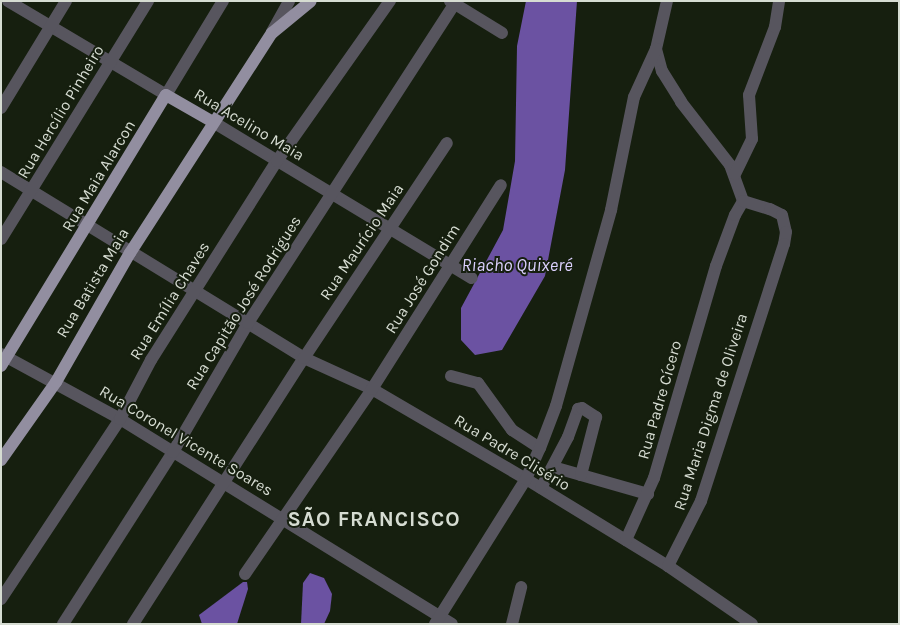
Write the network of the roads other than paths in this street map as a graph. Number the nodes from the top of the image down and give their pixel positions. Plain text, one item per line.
1 (8, 1) edge
2 (66, 1) edge
3 (148, 1) edge
4 (223, 1) edge
5 (290, 1) edge
6 (310, 1) edge
7 (390, 1) edge
8 (667, 1) edge
9 (779, 1) edge
10 (453, 2) edge
11 (51, 26) junction
12 (502, 33) dead end
13 (272, 34) junction
14 (656, 49) junction
15 (110, 62) junction
16 (641, 77) junction
17 (668, 82) junction
18 (166, 95) junction
19 (1, 108) edge
20 (213, 122) junction
21 (447, 143) dead end
22 (277, 161) junction
23 (1, 172) edge
24 (735, 174) junction
25 (501, 185) dead end
26 (32, 191) junction
27 (333, 194) junction
28 (743, 202) junction
29 (88, 225) junction
30 (391, 230) junction
31 (1, 239) edge
32 (130, 253) junction
33 (451, 266) junction
34 (472, 278) dead end
35 (195, 291) junction
36 (248, 323) junction
37 (304, 358) junction
38 (3, 359) edge
39 (451, 376) dead end
40 (56, 382) junction
41 (372, 389) junction
42 (120, 419) junction
43 (568, 437) junction
44 (591, 444) junction
45 (540, 448) junction
46 (173, 452) junction
47 (1, 460) edge
48 (553, 467) junction
49 (581, 475) junction
50 (526, 479) junction
51 (223, 482) junction
52 (541, 488) junction
53 (648, 494) junction
54 (285, 520) junction
55 (626, 540) junction
56 (668, 566) junction
57 (245, 574) dead end
58 (521, 587) dead end
59 (1, 598) edge
60 (734, 619) edge
61 (438, 620) edge
62 (516, 623) edge
63 (63, 624) edge
64 (133, 624) edge
65 (452, 624) edge
66 (752, 624) edge

1 - 11 street, Rua Acelino Maia
2 - 11 street
3 - 15 street, Rua Hercílio Pinheiro
4 - 18 street, Rua Maia Alarcon
5 - 13 street
6 - 13 main road, Rua Batista Maia
7 - 22 street, Rua Emília Chaves
8 - 14 street
9 - 24 street
10 - 12 street
10 - 27 street, Rua Capitão José Rodrigues
11 - 15 street, Rua Acelino Maia
11 - 19 street
13 - 20 main road, Rua Batista Maia
14 - 16 street
14 - 17 street
15 - 18 street, Rua Acelino Maia
15 - 26 street, Rua Hercílio Pinheiro
16 - 17 street
16 - 45 street
17 - 24 street
18 - 20 main road, Rua Acelino Maia
18 - 29 main road, Rua Maia Alarcon
20 - 22 street, Rua Acelino Maia
20 - 32 main road, Rua Batista Maia
21 - 30 street, Rua Maurício Maia
22 - 27 street, Rua Acelino Maia
22 - 35 street, Rua Emília Chaves
23 - 26 street, Rua Padre Clisério
24 - 28 street
25 - 33 street, Rua José Gondim
26 - 29 street, Rua Padre Clisério
26 - 31 street, Rua Hercílio Pinheiro
27 - 30 street, Rua Acelino Maia
27 - 36 street, Rua Capitão José Rodrigues
28 - 53 street, Rua Padre Cícero
28 - 56 street, Rua Maria Digma de Oliveira
29 - 32 street, Rua Padre Clisério
29 - 38 main road, Rua Maia Alarcon
30 - 33 street, Rua Acelino Maia
30 - 37 street, Rua Maurício Maia
32 - 35 street, Rua Padre Clisério
32 - 40 main road, Rua Batista Maia
33 - 34 street, Rua Acelino Maia
33 - 41 street, Rua José Gondim
35 - 36 street, Rua Padre Clisério
35 - 42 street, Rua Emília Chaves
36 - 37 street, Rua Padre Clisério
36 - 46 street, Rua Capitão José Rodrigues
37 - 41 street, Rua Padre Clisério
37 - 51 street, Rua Maurício Maia
38 - 40 street, Rua Coronel Vicente Soares
39 - 45 street
40 - 42 street, Rua Coronel Vicente Soares
40 - 47 main road, Rua Batista Maia
41 - 50 street, Rua Padre Clisério
41 - 54 street, Rua José Gondim
42 - 46 street, Rua Coronel Vicente Soares
42 - 59 street, Rua Emília Chaves
43 - 44 street
43 - 44 street
43 - 48 street
44 - 49 street
45 - 50 street
46 - 51 street, Rua Coronel Vicente Soares
46 - 63 street, Rua Capitão José Rodrigues
48 - 49 street
48 - 52 street
49 - 53 street
50 - 52 street, Rua Padre Clisério
50 - 61 street
51 - 54 street, Rua Coronel Vicente Soares
51 - 64 street, Rua Maurício Maia
52 - 55 street, Rua Padre Clisério
53 - 55 street, Rua Padre Cícero
54 - 57 street, Rua José Gondim
54 - 61 street, Rua Coronel Vicente Soares
55 - 56 street, Rua Padre Clisério
56 - 60 street, Rua Padre Clisério
58 - 62 street
60 - 66 street, Rua Padre Clisério
61 - 65 street, Rua Coronel Vicente Soares

